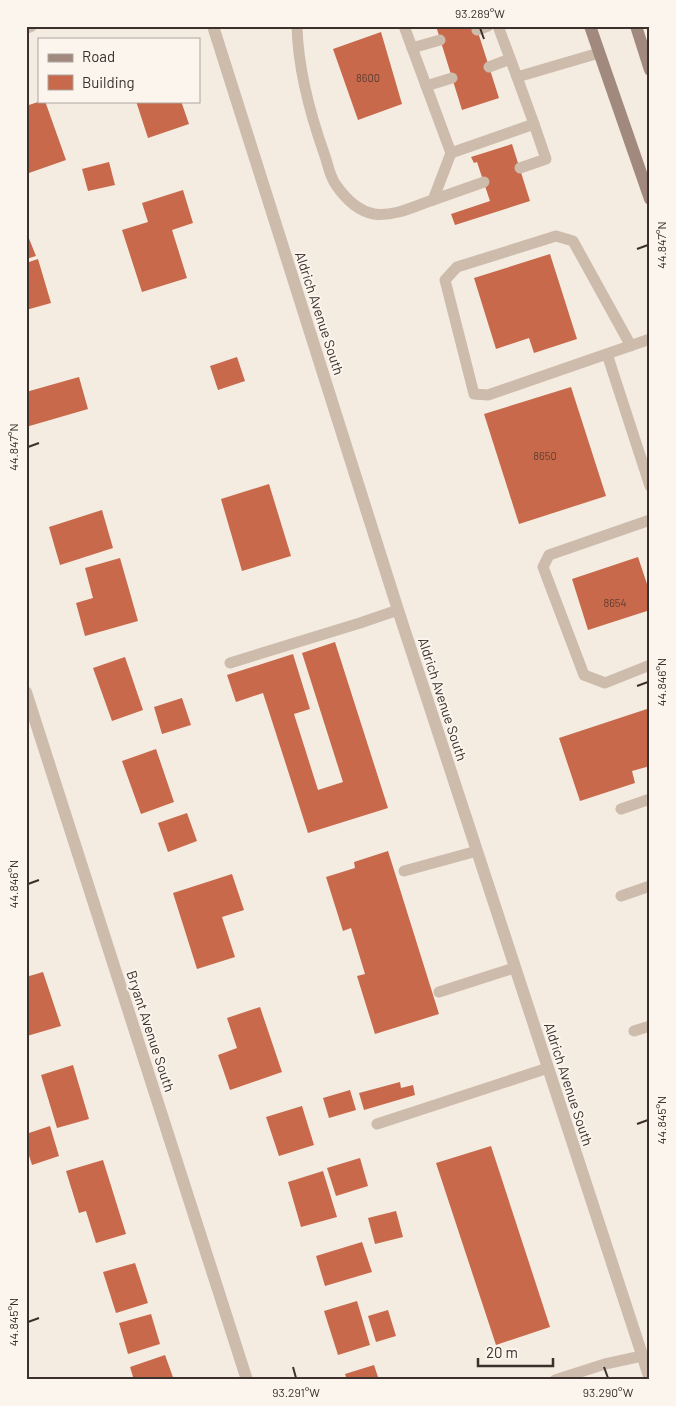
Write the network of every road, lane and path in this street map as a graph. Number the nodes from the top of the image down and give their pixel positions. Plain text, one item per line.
1 (31, 26) edge
2 (213, 26) edge
3 (297, 26) edge
4 (404, 26) edge
5 (498, 26) edge
6 (590, 26) edge
7 (636, 26) edge
8 (26, 28) edge
9 (440, 40) dead end
10 (412, 48) junction
11 (599, 53) junction
12 (510, 59) junction
13 (489, 67) dead end
14 (650, 70) edge
15 (517, 77) junction
16 (452, 78) dead end
17 (426, 86) junction
18 (534, 124) junction
19 (451, 153) junction
20 (520, 168) dead end
21 (484, 182) dead end
22 (650, 199) edge
23 (433, 200) junction
24 (650, 339) edge
25 (631, 346) junction
26 (607, 354) junction
27 (650, 486) edge
28 (650, 520) edge
29 (398, 610) junction
30 (230, 663) dead end
31 (650, 665) edge
32 (26, 692) edge
33 (650, 799) edge
34 (621, 809) dead end
35 (477, 851) junction
36 (404, 871) dead end
37 (650, 886) edge
38 (621, 896) dead end
39 (514, 968) junction
40 (439, 992) dead end
41 (650, 1026) edge
42 (634, 1031) dead end
43 (548, 1068) junction
44 (377, 1124) dead end
45 (642, 1356) junction
46 (650, 1379) edge
47 (247, 1380) edge
48 (556, 1380) edge

1 - 8 street
2 - 29 street, Aldrich Avenue South
3 - 23 lane
4 - 10 lane
5 - 12 lane
6 - 11 main road
7 - 14 main road
9 - 10 lane
10 - 17 lane
11 - 15 lane
11 - 22 main road
12 - 13 lane
12 - 15 lane
15 - 18 lane
16 - 17 lane
17 - 19 lane
18 - 19 lane
18 - 20 lane
19 - 23 lane
21 - 23 lane
24 - 25 lane
25 - 26 lane
25 - 26 lane
26 - 27 lane
28 - 31 lane
29 - 30 lane
29 - 35 street, Aldrich Avenue South
32 - 47 street, Bryant Avenue South
33 - 34 lane
35 - 36 lane
35 - 39 street, Aldrich Avenue South
37 - 38 lane
39 - 40 lane
39 - 43 street, Aldrich Avenue South
41 - 42 lane
43 - 44 lane
43 - 45 street, Aldrich Avenue South
45 - 46 street, Aldrich Avenue South
45 - 48 lane

